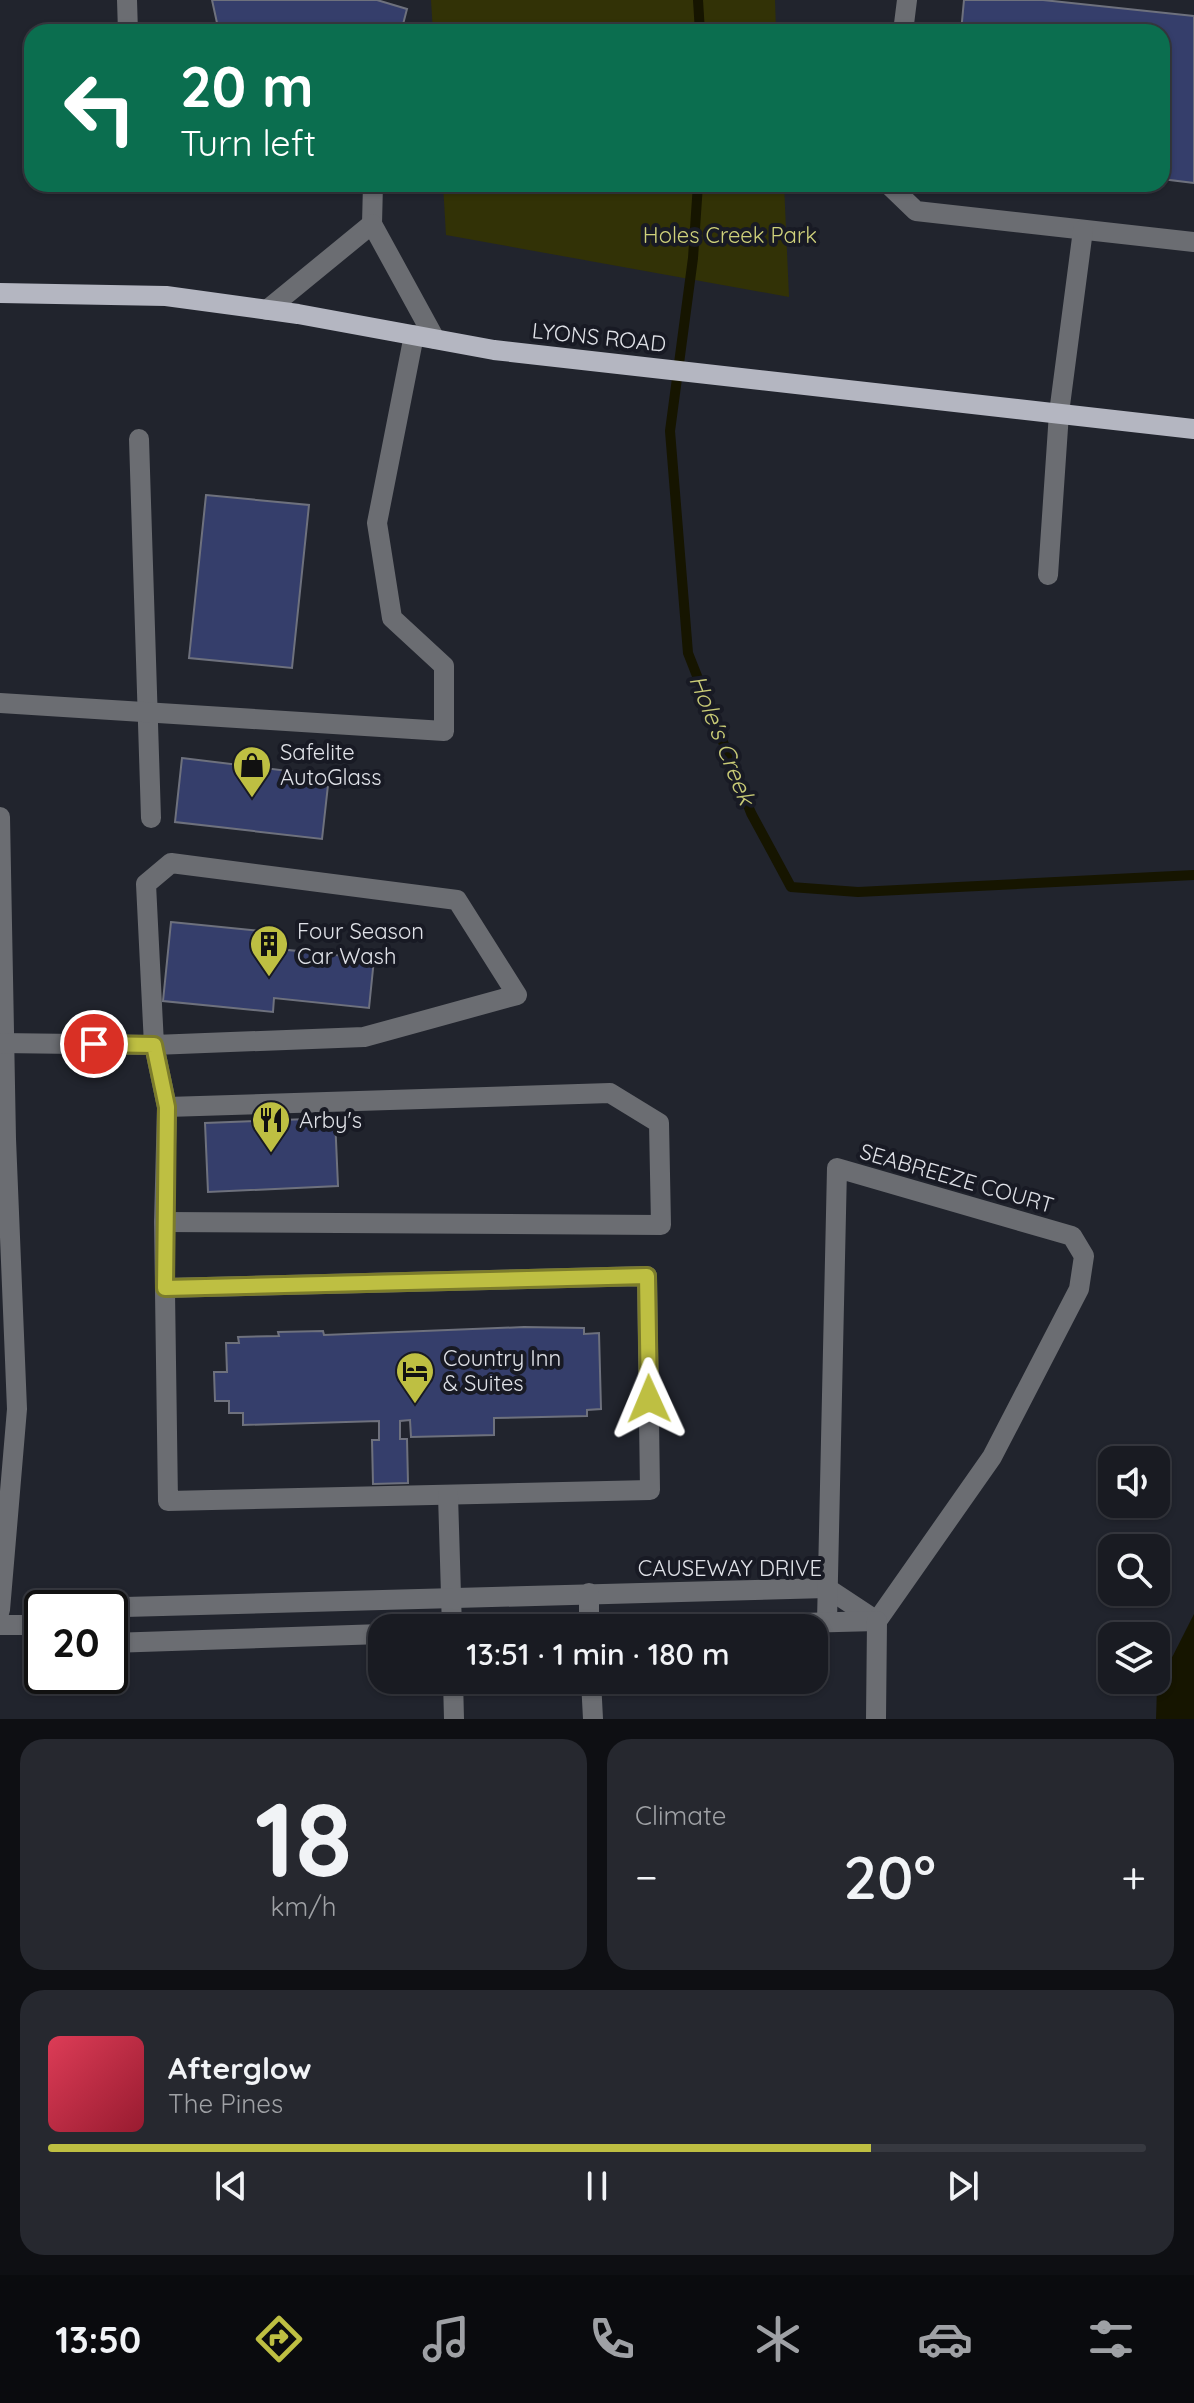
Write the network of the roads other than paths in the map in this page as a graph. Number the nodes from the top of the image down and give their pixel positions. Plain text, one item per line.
1 (127, 0) edge
2 (907, 0) edge
3 (128, 24) edge
4 (904, 24) edge
5 (373, 192) edge
6 (896, 192) edge
7 (372, 224) junction
8 (1083, 230) junction
9 (1194, 242) edge
10 (0, 293) edge
11 (267, 310) junction
12 (414, 335) junction
13 (435, 339) junction
14 (1059, 413) junction
15 (1194, 429) edge
16 (139, 439) dead end
17 (1048, 575) dead end
18 (0, 703) edge
19 (146, 712) junction
20 (0, 817) edge
21 (151, 818) dead end
22 (2, 1043) edge
23 (154, 1045) junction
24 (167, 1107) junction
25 (164, 1222) junction
26 (165, 1288) junction
27 (448, 1495) junction
28 (827, 1588) junction
29 (589, 1593) junction
30 (449, 1598) junction
31 (128, 1607) edge
32 (0, 1610) edge
33 (451, 1614) edge
34 (589, 1614) edge
35 (827, 1614) edge
36 (877, 1621) junction
37 (828, 1622) edge
38 (0, 1625) edge
39 (24, 1625) edge
40 (368, 1634) edge
41 (128, 1642) edge
42 (453, 1694) edge
43 (592, 1694) edge
44 (454, 1719) edge
45 (593, 1719) edge
46 (876, 1719) edge

1 - 3 street
2 - 4 street
5 - 7 street
6 - 8 street
7 - 11 street
7 - 13 street
8 - 9 street
8 - 14 street
10 - 11 main road, LYONS ROAD
11 - 12 main road, LYONS ROAD
12 - 13 main road, LYONS ROAD
12 - 19 street
13 - 14 main road, LYONS ROAD
14 - 15 main road, LYONS ROAD
14 - 17 street
16 - 19 street
18 - 19 street
19 - 21 street
20 - 22 street
22 - 23 street
22 - 32 street
23 - 23 street
23 - 24 street
24 - 25 street
24 - 25 street
25 - 26 street
26 - 27 street
26 - 27 street
27 - 30 street
28 - 29 street, CAUSEWAY DRIVE
28 - 35 street, SEABREEZE COURT
28 - 36 street, CAUSEWAY DRIVE
28 - 36 street, SEABREEZE COURT
29 - 30 street, CAUSEWAY DRIVE
29 - 34 street
30 - 31 street, CAUSEWAY DRIVE
30 - 33 street
36 - 37 street
36 - 46 street
38 - 39 street
40 - 41 street
42 - 44 street
43 - 45 street

